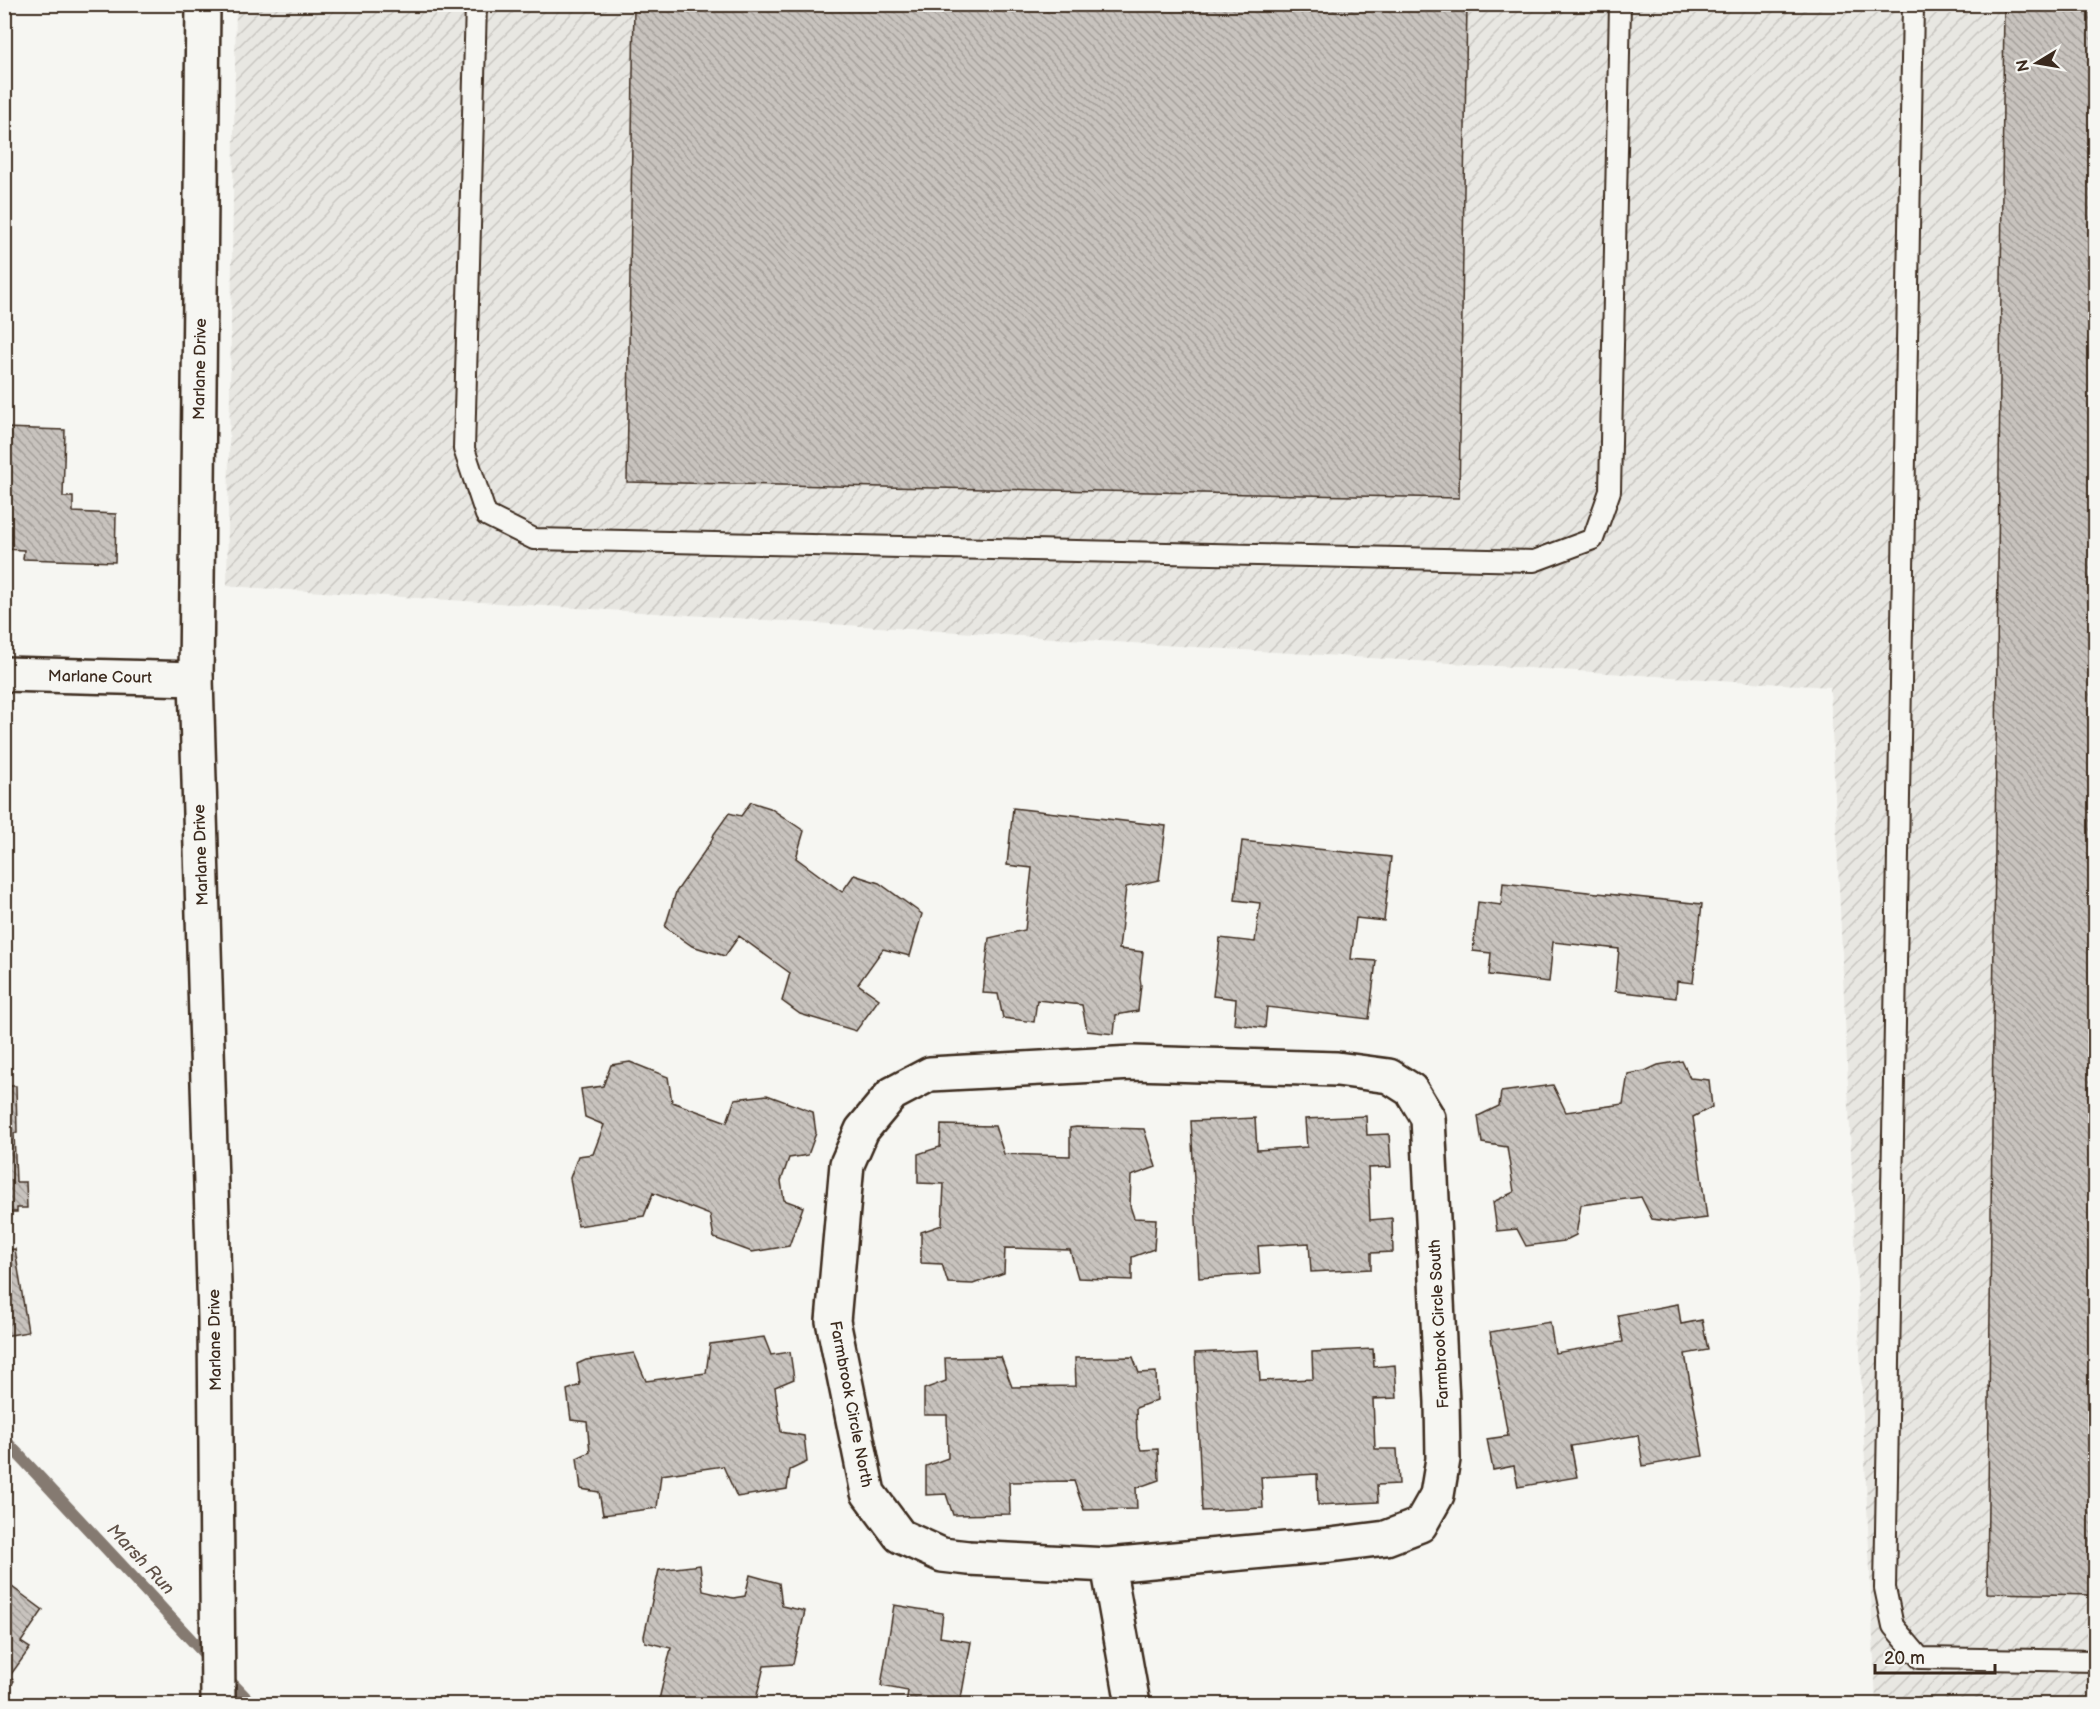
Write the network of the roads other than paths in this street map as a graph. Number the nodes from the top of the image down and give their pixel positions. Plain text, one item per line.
1 (203, 4) edge
2 (476, 4) edge
3 (1620, 4) edge
4 (1913, 4) edge
5 (4, 674) edge
6 (196, 678) junction
7 (1133, 1063) joint
8 (1108, 1565) junction
9 (2096, 1661) edge
10 (218, 1704) edge
11 (1133, 1704) edge

1 - 6 street, Marlane Drive
2 - 3 lane
4 - 9 lane
5 - 6 street, Marlane Court
6 - 10 street, Marlane Drive
7 - 8 street, Farmbrook Circle North
7 - 8 street, Farmbrook Circle South
8 - 11 street

